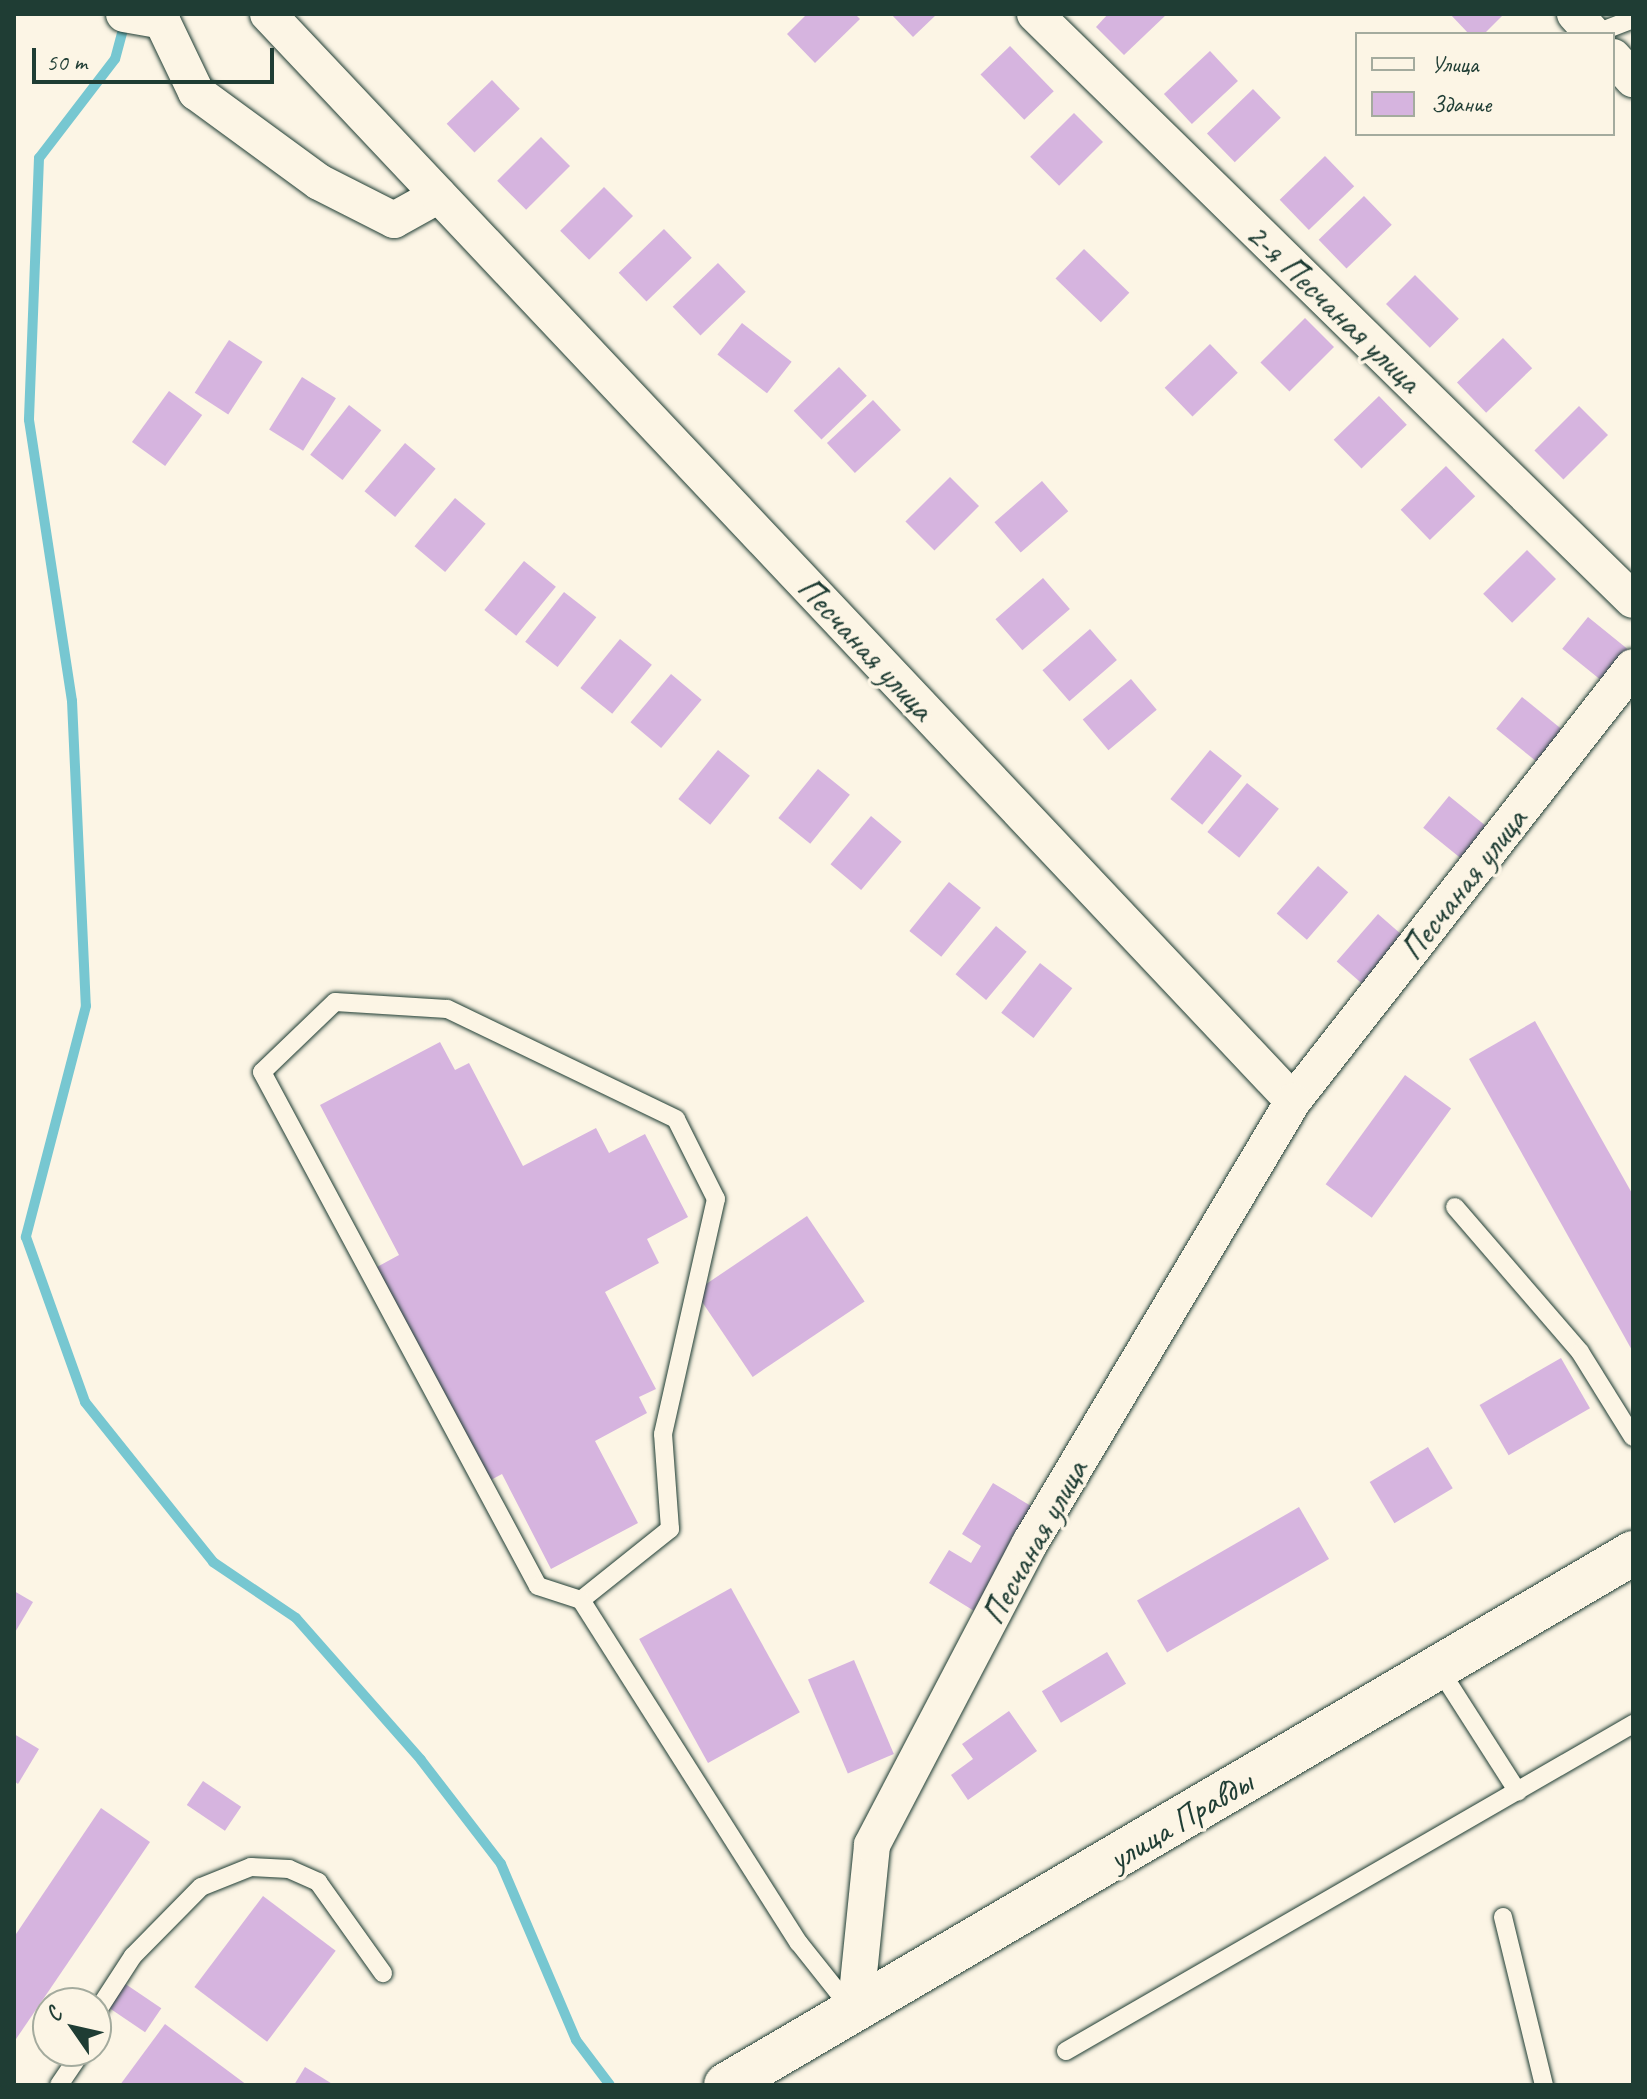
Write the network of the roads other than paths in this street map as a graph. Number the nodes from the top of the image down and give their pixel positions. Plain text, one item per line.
1 (268, 14) edge
2 (1035, 14) edge
3 (1575, 14) edge
4 (136, 17) edge
5 (1633, 19) edge
6 (1591, 32) edge
7 (1598, 32) edge
8 (1615, 59) edge
9 (1633, 79) edge
10 (439, 195) junction
11 (1633, 600) edge
12 (1633, 667) edge
13 (1293, 1101) junction
14 (1455, 1207) dead end
15 (1633, 1437) edge
16 (1633, 1553) edge
17 (581, 1600) junction
18 (1438, 1667) junction
19 (1633, 1724) edge
20 (1518, 1792) junction
21 (1503, 1917) dead end
22 (383, 1973) dead end
23 (112, 1988) edge
24 (855, 2013) junction
25 (1066, 2051) dead end
26 (71, 2067) edge
27 (59, 2085) edge
28 (726, 2085) edge
29 (1544, 2085) edge

1 - 10 street, Песчаная улица
2 - 11 street, 2-я Песчаная улица
3 - 6 street
4 - 10 street
5 - 7 lane
8 - 9 street
10 - 13 street, Песчаная улица
12 - 13 street, Песчаная улица
13 - 24 street, Песчаная улица
14 - 15 lane
16 - 18 street, улица Правды
17 - 17 lane
17 - 24 lane
18 - 20 lane
18 - 24 street, улица Правды
19 - 20 lane
20 - 25 lane
21 - 29 lane
22 - 23 lane
24 - 28 street, улица Правды
26 - 27 lane

